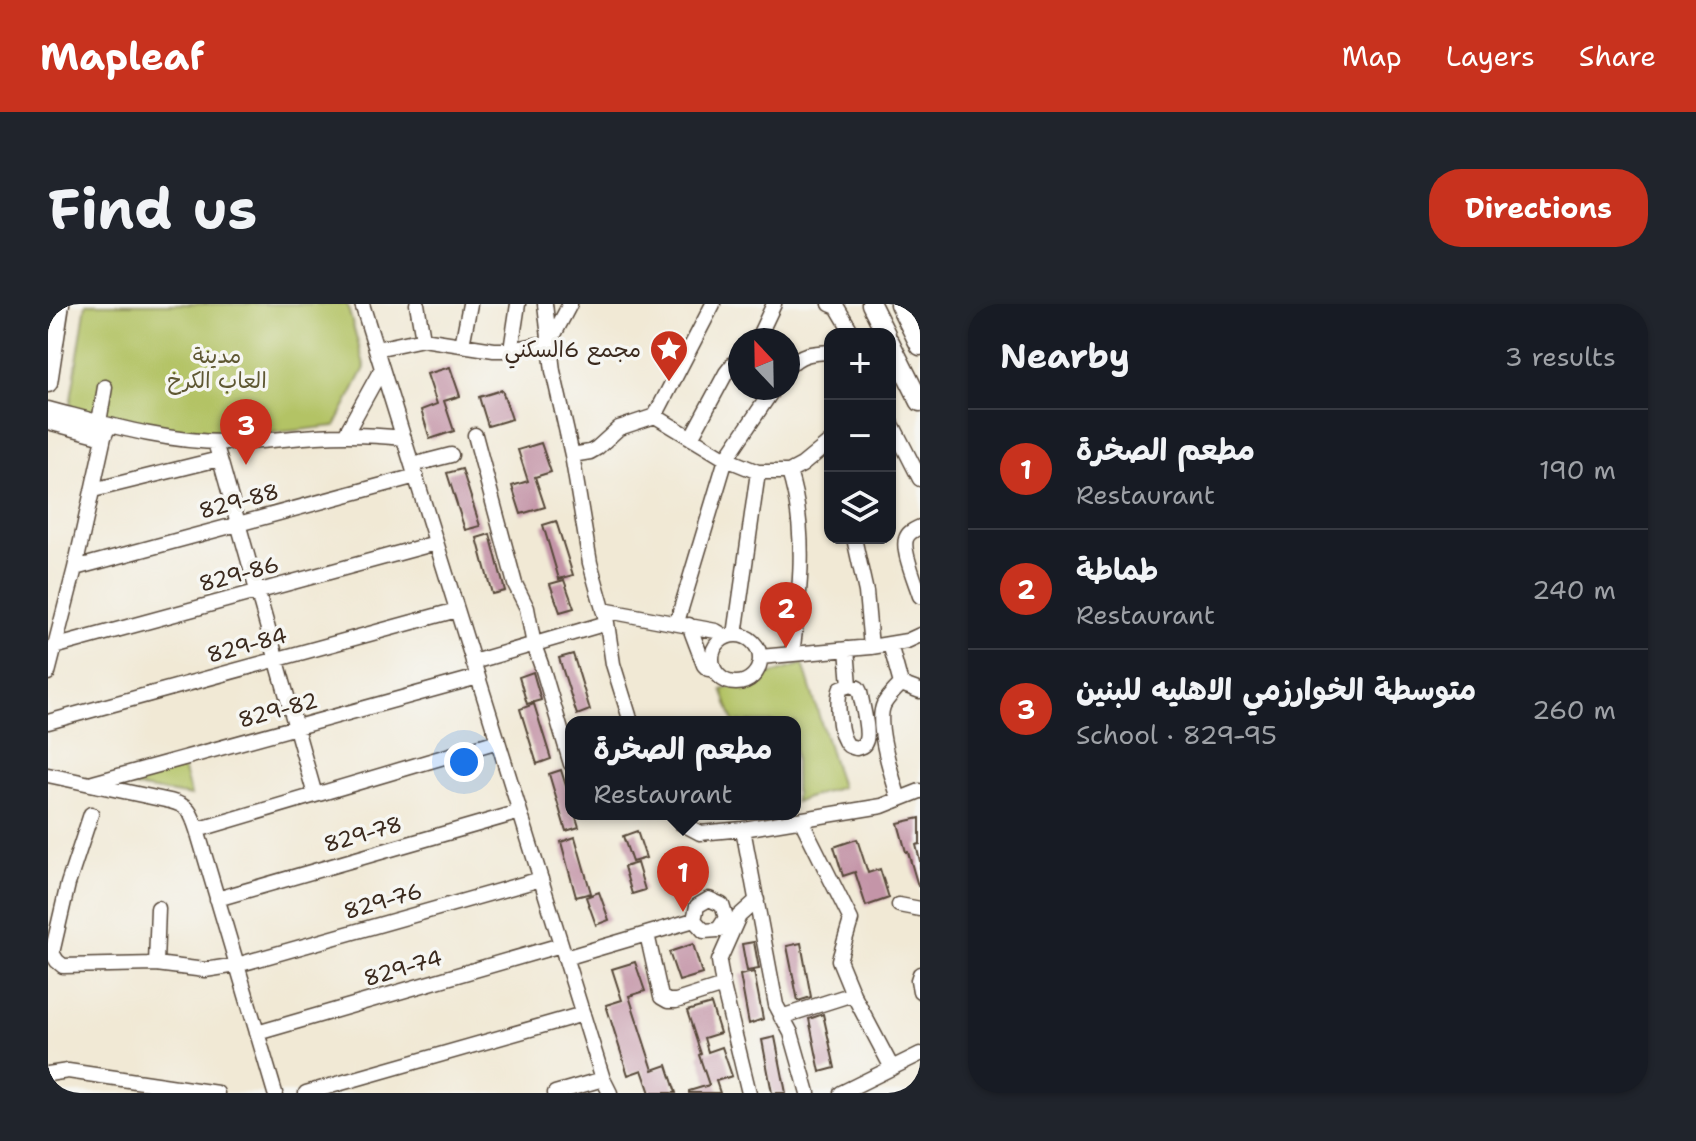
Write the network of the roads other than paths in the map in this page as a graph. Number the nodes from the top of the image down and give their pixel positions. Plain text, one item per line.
1 (60, 304) edge
2 (362, 304) edge
3 (417, 304) edge
4 (470, 304) edge
5 (518, 304) edge
6 (545, 304) edge
7 (570, 304) edge
8 (713, 304) edge
9 (774, 304) edge
10 (830, 304) edge
11 (871, 304) edge
12 (899, 304) edge
13 (763, 328) edge
14 (849, 328) edge
15 (883, 328) edge
16 (423, 339) junction
17 (550, 342) junction
18 (462, 345) junction
19 (920, 346) edge
20 (376, 349) junction
21 (511, 350) junction
22 (824, 353) edge
23 (896, 354) edge
24 (800, 357) edge
25 (382, 368) junction
26 (728, 370) edge
27 (48, 383) edge
28 (105, 387) dead end
29 (766, 400) edge
30 (920, 402) edge
31 (48, 409) edge
32 (655, 416) junction
33 (48, 422) edge
34 (104, 428) junction
35 (896, 432) edge
36 (345, 435) junction
37 (475, 435) dead end
38 (404, 438) junction
39 (691, 438) junction
40 (215, 442) junction
41 (824, 447) edge
42 (451, 455) dead end
43 (572, 455) junction
44 (219, 459) junction
45 (726, 459) junction
46 (414, 470) junction
47 (758, 472) junction
48 (789, 472) junction
49 (920, 479) edge
50 (93, 490) junction
51 (239, 524) junction
52 (920, 527) edge
53 (436, 543) junction
54 (855, 544) edge
55 (75, 568) junction
56 (256, 592) junction
57 (920, 596) edge
58 (457, 610) junction
59 (605, 616) junction
60 (683, 624) junction
61 (920, 635) edge
62 (730, 636) junction
63 (890, 644) junction
64 (534, 645) junction
65 (54, 647) junction
66 (871, 647) junction
67 (847, 649) junction
68 (792, 654) junction
69 (760, 657) junction
70 (276, 660) junction
71 (473, 662) junction
72 (714, 669) junction
73 (48, 673) edge
74 (478, 677) junction
75 (901, 684) junction
76 (850, 685) dead end
77 (920, 691) edge
78 (629, 716) edge
79 (48, 722) edge
80 (296, 728) junction
81 (498, 741) junction
82 (565, 744) edge
83 (48, 775) edge
84 (90, 784) junction
85 (920, 791) edge
86 (315, 795) junction
87 (899, 799) junction
88 (520, 812) junction
89 (91, 814) dead end
90 (679, 820) edge
91 (801, 820) junction
92 (743, 829) junction
93 (197, 830) junction
94 (541, 879) junction
95 (217, 899) junction
96 (757, 900) junction
97 (899, 905) dead end
98 (158, 908) dead end
99 (920, 909) edge
100 (694, 920) dead end
101 (647, 934) junction
102 (563, 952) junction
103 (156, 964) junction
104 (237, 965) junction
105 (920, 974) edge
106 (723, 986) junction
107 (920, 991) edge
108 (853, 994) junction
109 (583, 1014) junction
110 (781, 1017) junction
111 (257, 1033) junction
112 (920, 1054) edge
113 (892, 1068) junction
114 (48, 1074) edge
115 (607, 1086) edge
116 (858, 1090) edge
117 (217, 1093) edge
118 (275, 1093) edge
119 (306, 1093) edge
120 (555, 1093) edge
121 (749, 1093) edge
122 (808, 1093) edge
123 (841, 1093) edge

1 - 27 main road
2 - 20 street
3 - 16 street
4 - 18 street
5 - 21 street
6 - 17 street
7 - 17 street
8 - 32 street
9 - 13 street
10 - 14 street
11 - 15 main road
12 - 19 main road
16 - 18 street
16 - 20 street
17 - 21 street
17 - 43 street
18 - 21 street
20 - 25 street
22 - 24 street
23 - 30 main road
25 - 36 street
25 - 38 street
26 - 39 street
28 - 34 street
29 - 45 street
31 - 34 street
32 - 39 street
32 - 43 street
33 - 34 street
34 - 40 street
34 - 50 street
35 - 49 street
36 - 38 street
36 - 40 street
37 - 64 street
38 - 46 street
39 - 45 street
40 - 44 street
41 - 48 street
42 - 46 street, 829-88
43 - 59 street
44 - 50 street
44 - 51 street
45 - 47 street
45 - 60 street
46 - 51 street, 829-88
46 - 53 street
47 - 48 street
47 - 62 street
48 - 68 street
50 - 55 street
51 - 55 street, 829-88
51 - 56 street
52 - 57 street
53 - 56 street, 829-86
53 - 58 street
54 - 66 street
55 - 65 street
56 - 65 street, 829-86
56 - 70 street
58 - 70 street, 829-84
58 - 71 street
59 - 60 street
59 - 64 street
59 - 78 street
60 - 62 street
60 - 72 street
61 - 63 street
62 - 69 street
62 - 72 street
63 - 66 street
63 - 75 street
64 - 71 street
64 - 82 street
65 - 73 street
66 - 67 street
67 - 68 street
67 - 76 street
68 - 69 street
69 - 72 street
70 - 79 street, 829-84
70 - 80 street
71 - 74 street
74 - 80 street, 829-82
74 - 81 street
75 - 77 street
75 - 87 street
80 - 84 street, 829-82
80 - 86 street
81 - 86 street
81 - 88 street
83 - 84 street
84 - 93 street
85 - 87 street
86 - 93 street
87 - 91 street
88 - 94 street
88 - 95 street, 829-78
89 - 103 street, 829-76
90 - 92 street
91 - 92 street
91 - 108 street
92 - 96 street
93 - 95 street
94 - 102 street
94 - 104 street, 829-76
95 - 104 street
96 - 106 street
96 - 110 street
97 - 99 street
98 - 103 street
100 - 101 street, 829-74
101 - 102 street, 829-74
101 - 106 street
102 - 109 street
102 - 111 street, 829-74
103 - 104 street, 829-76
104 - 111 street
105 - 107 street
106 - 121 street
108 - 110 street
108 - 113 street
109 - 115 street
109 - 119 street
110 - 122 street
111 - 118 street
112 - 113 street
113 - 116 street
114 - 117 street
115 - 120 street
116 - 123 street

